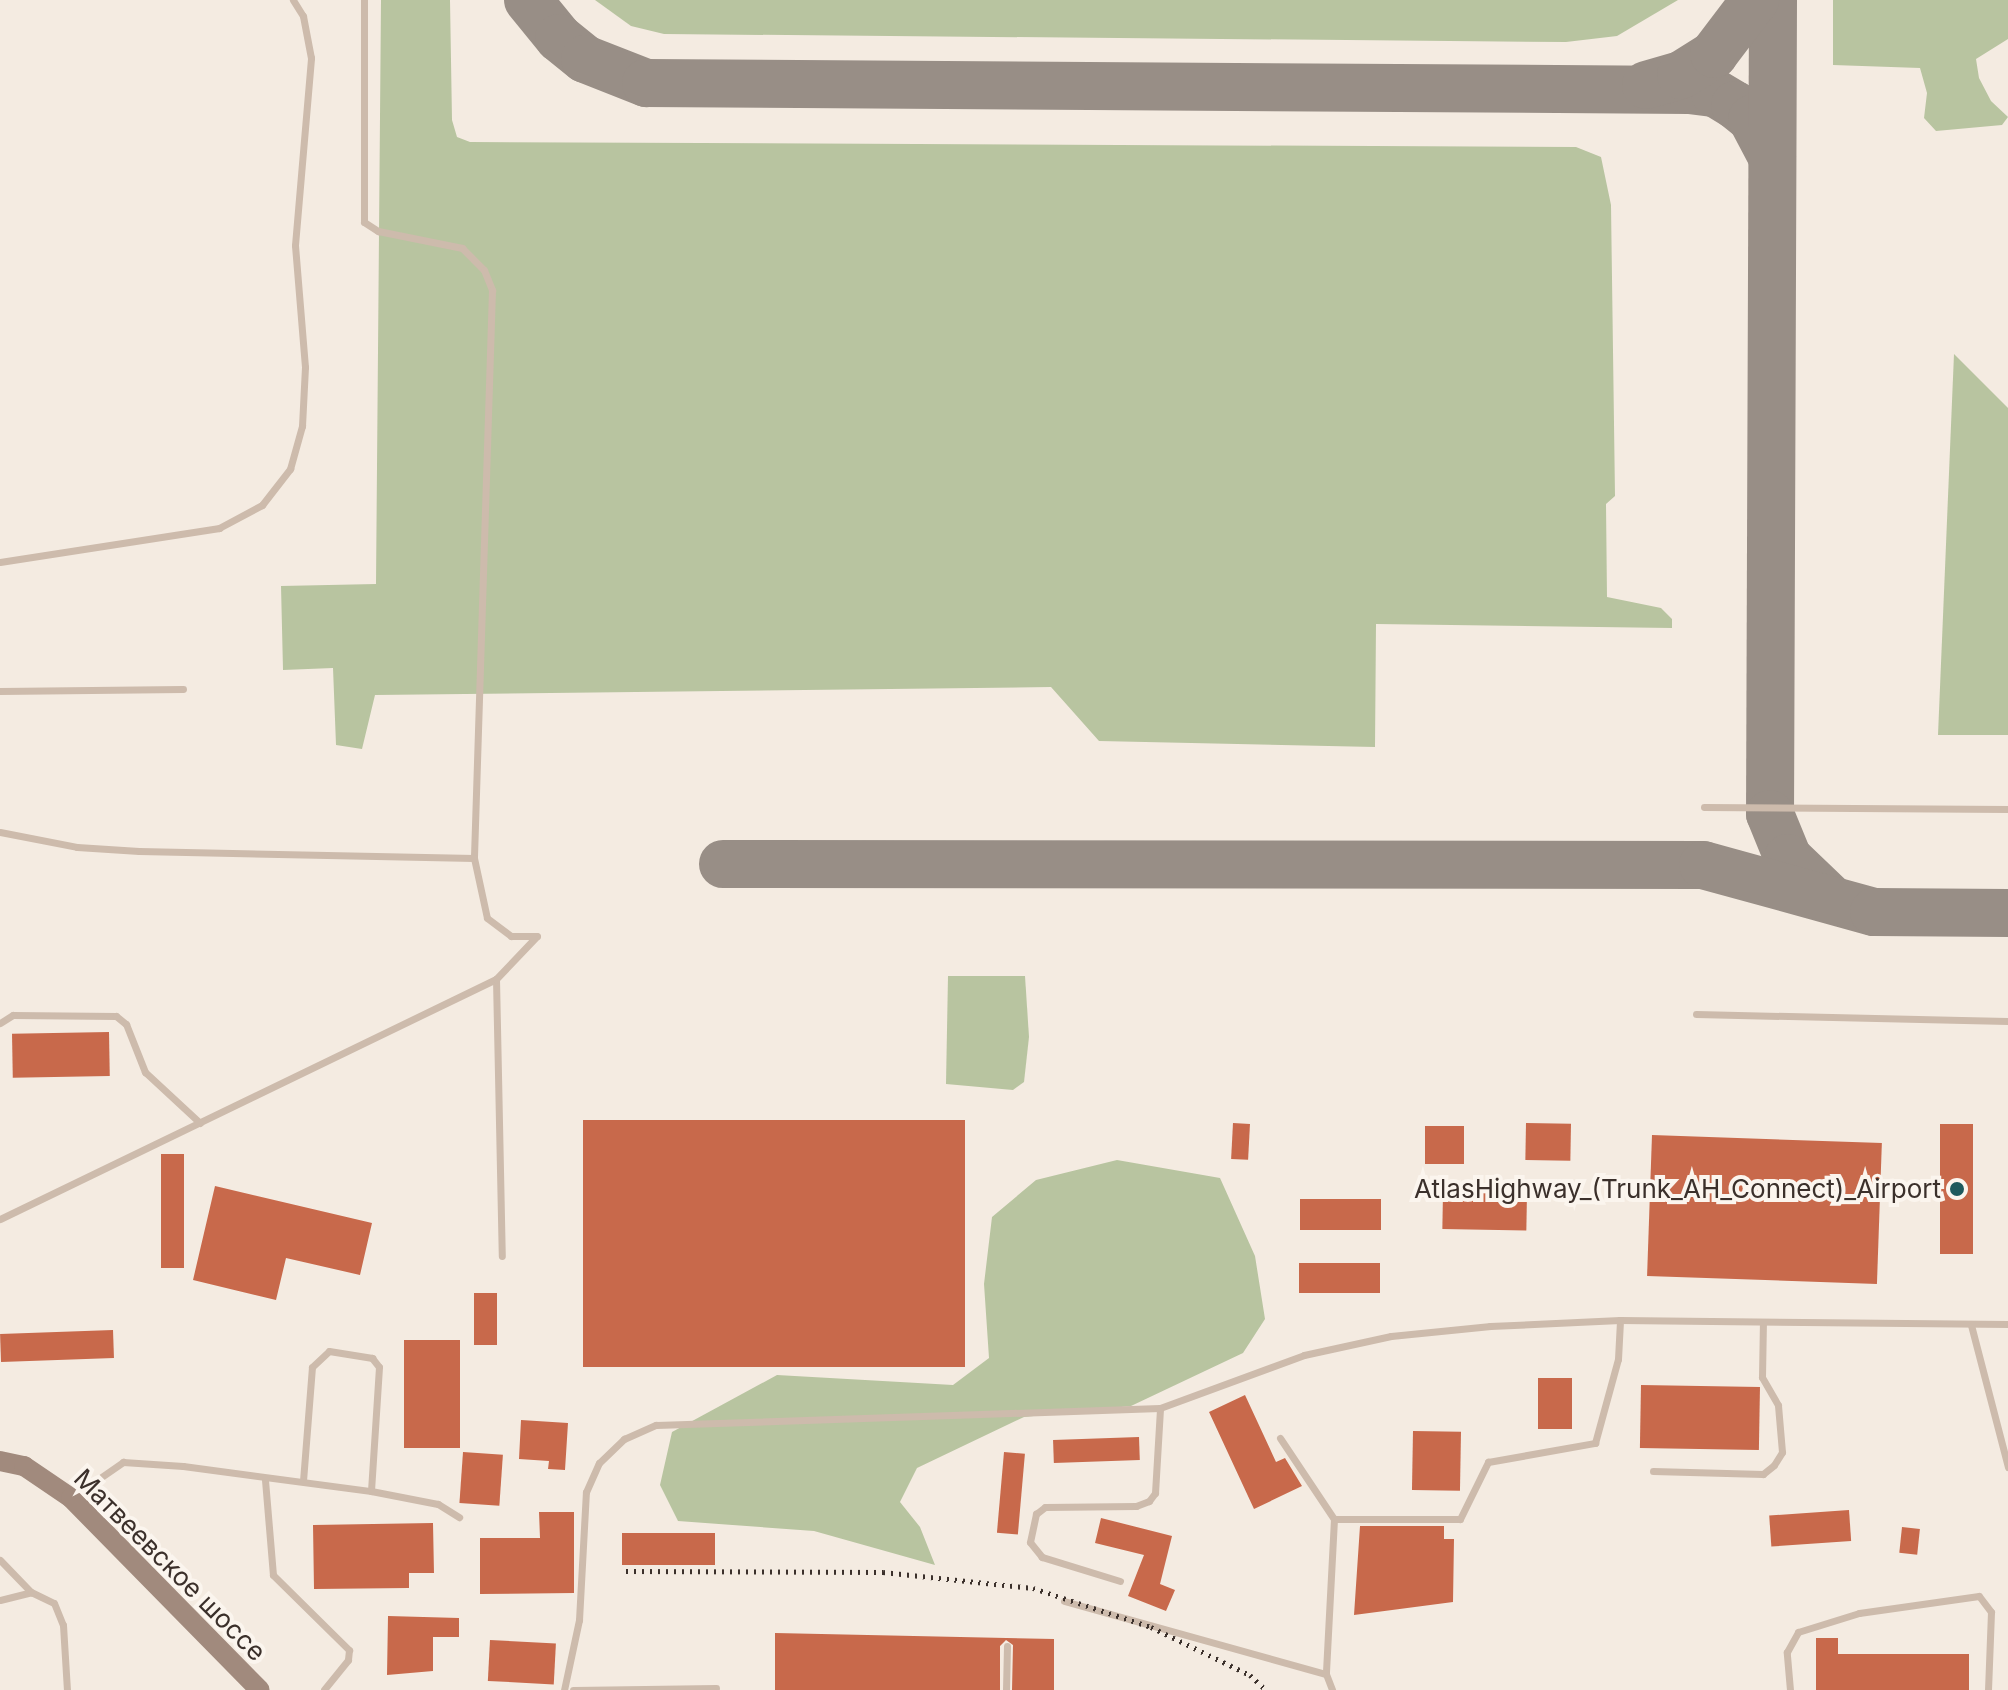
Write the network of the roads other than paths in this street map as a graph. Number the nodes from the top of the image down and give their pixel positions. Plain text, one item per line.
1 (293, 0) edge
2 (364, 0) edge
3 (0, 562) edge
4 (183, 689) dead end
5 (0, 691) edge
6 (1704, 807) dead end
7 (2008, 809) edge
8 (0, 832) edge
9 (474, 858) junction
10 (496, 979) junction
11 (1696, 1014) dead end
12 (2008, 1021) edge
13 (0, 1023) edge
14 (200, 1123) junction
15 (0, 1219) edge
16 (502, 1256) dead end
17 (1620, 1320) junction
18 (1763, 1322) junction
19 (2008, 1324) edge
20 (1971, 1325) junction
21 (1160, 1408) junction
22 (1280, 1438) dead end
23 (2006, 1443) edge
24 (0, 1461) edge
25 (2008, 1467) edge
26 (1653, 1471) dead end
27 (265, 1480) junction
28 (303, 1481) junction
29 (371, 1491) junction
30 (71, 1498) junction
31 (459, 1517) dead end
32 (1334, 1519) junction
33 (0, 1560) edge
34 (1120, 1581) dead end
35 (31, 1592) junction
36 (0, 1600) edge
37 (1064, 1601) dead end
38 (1007, 1646) dead end
39 (1326, 1674) junction
40 (716, 1688) edge
41 (67, 1690) edge
42 (260, 1690) edge
43 (324, 1690) edge
44 (564, 1690) edge
45 (573, 1690) edge
46 (1006, 1690) edge
47 (1332, 1690) edge
48 (1790, 1690) edge
49 (1988, 1690) edge

1 - 3 lane
2 - 9 lane
4 - 5 lane
6 - 7 lane
8 - 9 lane
9 - 10 lane
10 - 14 lane
10 - 16 lane
11 - 12 lane
13 - 14 lane
14 - 15 lane
17 - 18 lane
17 - 21 lane
17 - 32 lane
18 - 20 lane
18 - 26 lane
19 - 20 lane
20 - 23 lane
21 - 34 lane
21 - 44 lane
22 - 32 lane
23 - 25 lane
24 - 30 main road, Матвеевское шоссе
27 - 28 lane
27 - 30 lane
27 - 43 lane
28 - 29 lane
28 - 29 lane
29 - 31 lane
30 - 42 main road, Матвеевское шоссе
32 - 39 lane
33 - 35 lane
35 - 36 lane
35 - 41 lane
37 - 39 lane
38 - 46 lane
39 - 47 lane
40 - 45 lane
48 - 49 lane

